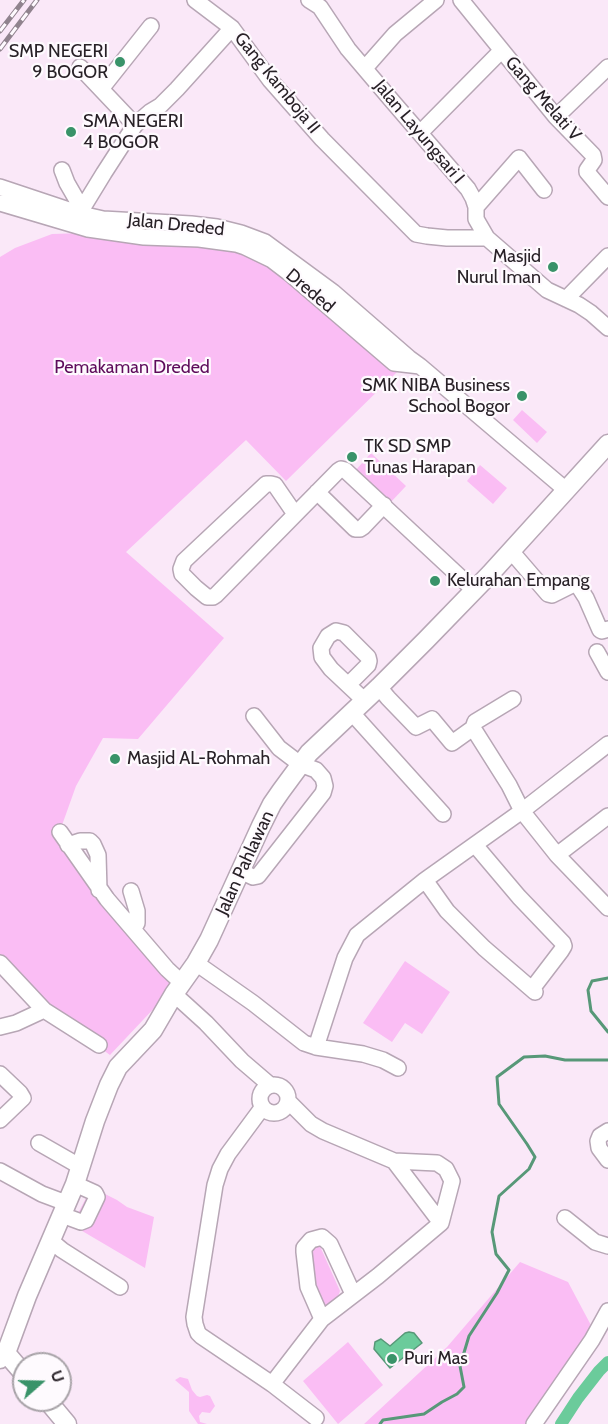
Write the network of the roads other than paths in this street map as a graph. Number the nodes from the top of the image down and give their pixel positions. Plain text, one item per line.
1 (195, 0) edge
2 (436, 0) edge
3 (461, 0) edge
4 (318, 2) edge
5 (151, 26) dead end
6 (232, 28) junction
7 (501, 51) junction
8 (80, 67) dead end
9 (608, 67) edge
10 (365, 68) junction
11 (101, 89) junction
12 (556, 117) junction
13 (135, 125) junction
14 (420, 133) junction
15 (62, 170) dead end
16 (0, 187) edge
17 (544, 190) dead end
18 (608, 198) edge
19 (0, 203) edge
20 (476, 207) junction
21 (80, 216) junction
22 (487, 238) junction
23 (608, 256) edge
24 (566, 299) junction
25 (608, 328) edge
26 (608, 444) edge
27 (566, 490) junction
28 (316, 492) junction
29 (384, 505) junction
30 (295, 514) junction
31 (511, 551) junction
32 (474, 590) junction
33 (608, 629) edge
34 (597, 652) dead end
35 (608, 672) edge
36 (348, 686) dead end
37 (380, 687) junction
38 (513, 699) dead end
39 (358, 707) junction
40 (254, 716) dead end
41 (473, 728) junction
42 (608, 744) edge
43 (300, 764) junction
44 (522, 811) junction
45 (443, 814) dead end
46 (607, 820) edge
47 (64, 839) dead end
48 (475, 845) junction
49 (557, 855) junction
50 (240, 871) junction
51 (425, 880) junction
52 (130, 891) dead end
53 (608, 908) edge
54 (133, 929) junction
55 (0, 963) edge
56 (196, 963) junction
57 (178, 988) junction
58 (44, 1010) junction
59 (0, 1028) edge
60 (99, 1045) dead end
61 (316, 1047) junction
62 (398, 1068) dead end
63 (0, 1074) edge
64 (270, 1085) junction
65 (288, 1101) junction
66 (262, 1108) junction
67 (0, 1120) edge
68 (608, 1131) edge
69 (39, 1143) dead end
70 (394, 1161) junction
71 (608, 1161) edge
72 (0, 1171) edge
73 (78, 1176) junction
74 (64, 1209) junction
75 (566, 1218) dead end
76 (441, 1223) junction
77 (50, 1240) junction
78 (608, 1246) edge
79 (120, 1287) dead end
80 (353, 1294) junction
81 (608, 1311) edge
82 (322, 1319) junction
83 (3, 1356) edge
84 (272, 1384) junction
85 (57, 1412) edge
86 (316, 1418) dead end
87 (67, 1424) edge
88 (534, 1424) edge

1 - 6 street
2 - 10 street
3 - 7 street, Gang Melati V
4 - 10 street, Jalan Layungsari I
5 - 11 street
6 - 13 street, Gang Kamboja II
6 - 22 street, Gang Kamboja II
7 - 12 street, Gang Melati V
7 - 14 street
8 - 11 street
9 - 12 street
10 - 14 street, Jalan Layungsari I
11 - 13 street
12 - 18 street, Gang Melati V
13 - 21 street, Gang Kamboja II
14 - 20 street, Jalan Layungsari I
15 - 21 street
16 - 21 street, Jalan Dreded
17 - 20 street
19 - 21 street
20 - 22 street, Jalan Layungsari I
21 - 27 street, Jalan Dreded
22 - 24 street, Jalan Layungsari I
23 - 24 street
24 - 25 street, Jalan Layungsari I
26 - 27 main road, Jalan Pahlawan
27 - 31 main road, Jalan Pahlawan
28 - 29 street
28 - 29 street
28 - 30 street
29 - 32 street
30 - 30 street
31 - 32 main road, Jalan Pahlawan
31 - 33 street
32 - 37 main road, Jalan Pahlawan
34 - 35 street
36 - 39 street
37 - 39 main road, Jalan Pahlawan
37 - 41 street
38 - 41 street
39 - 43 main road, Jalan Pahlawan
39 - 45 street
40 - 43 street
41 - 44 street
42 - 44 street
43 - 50 main road, Jalan Pahlawan
43 - 50 street
44 - 48 street
44 - 49 street
46 - 49 street
47 - 54 street
48 - 51 street
48 - 51 street
49 - 53 street
50 - 56 main road, Jalan Pahlawan
51 - 61 street
52 - 54 street
54 - 57 street
55 - 58 street
56 - 57 main road, Jalan Pahlawan
56 - 61 street
57 - 64 street
57 - 73 main road, Jalan Pahlawan
58 - 59 street
58 - 60 street
61 - 62 street
63 - 67 street
64 - 65 street
64 - 66 street
65 - 66 street
65 - 70 street
66 - 84 street
68 - 71 street
69 - 73 street
70 - 76 street
70 - 76 street
72 - 74 street
73 - 74 main road, Jalan Pahlawan
73 - 74 street
74 - 77 main road, Jalan Pahlawan
75 - 78 street
76 - 80 street
77 - 79 street
77 - 83 main road, Jalan Pahlawan
80 - 82 street
80 - 82 street
81 - 88 street
82 - 84 street
84 - 86 street
85 - 87 main road

